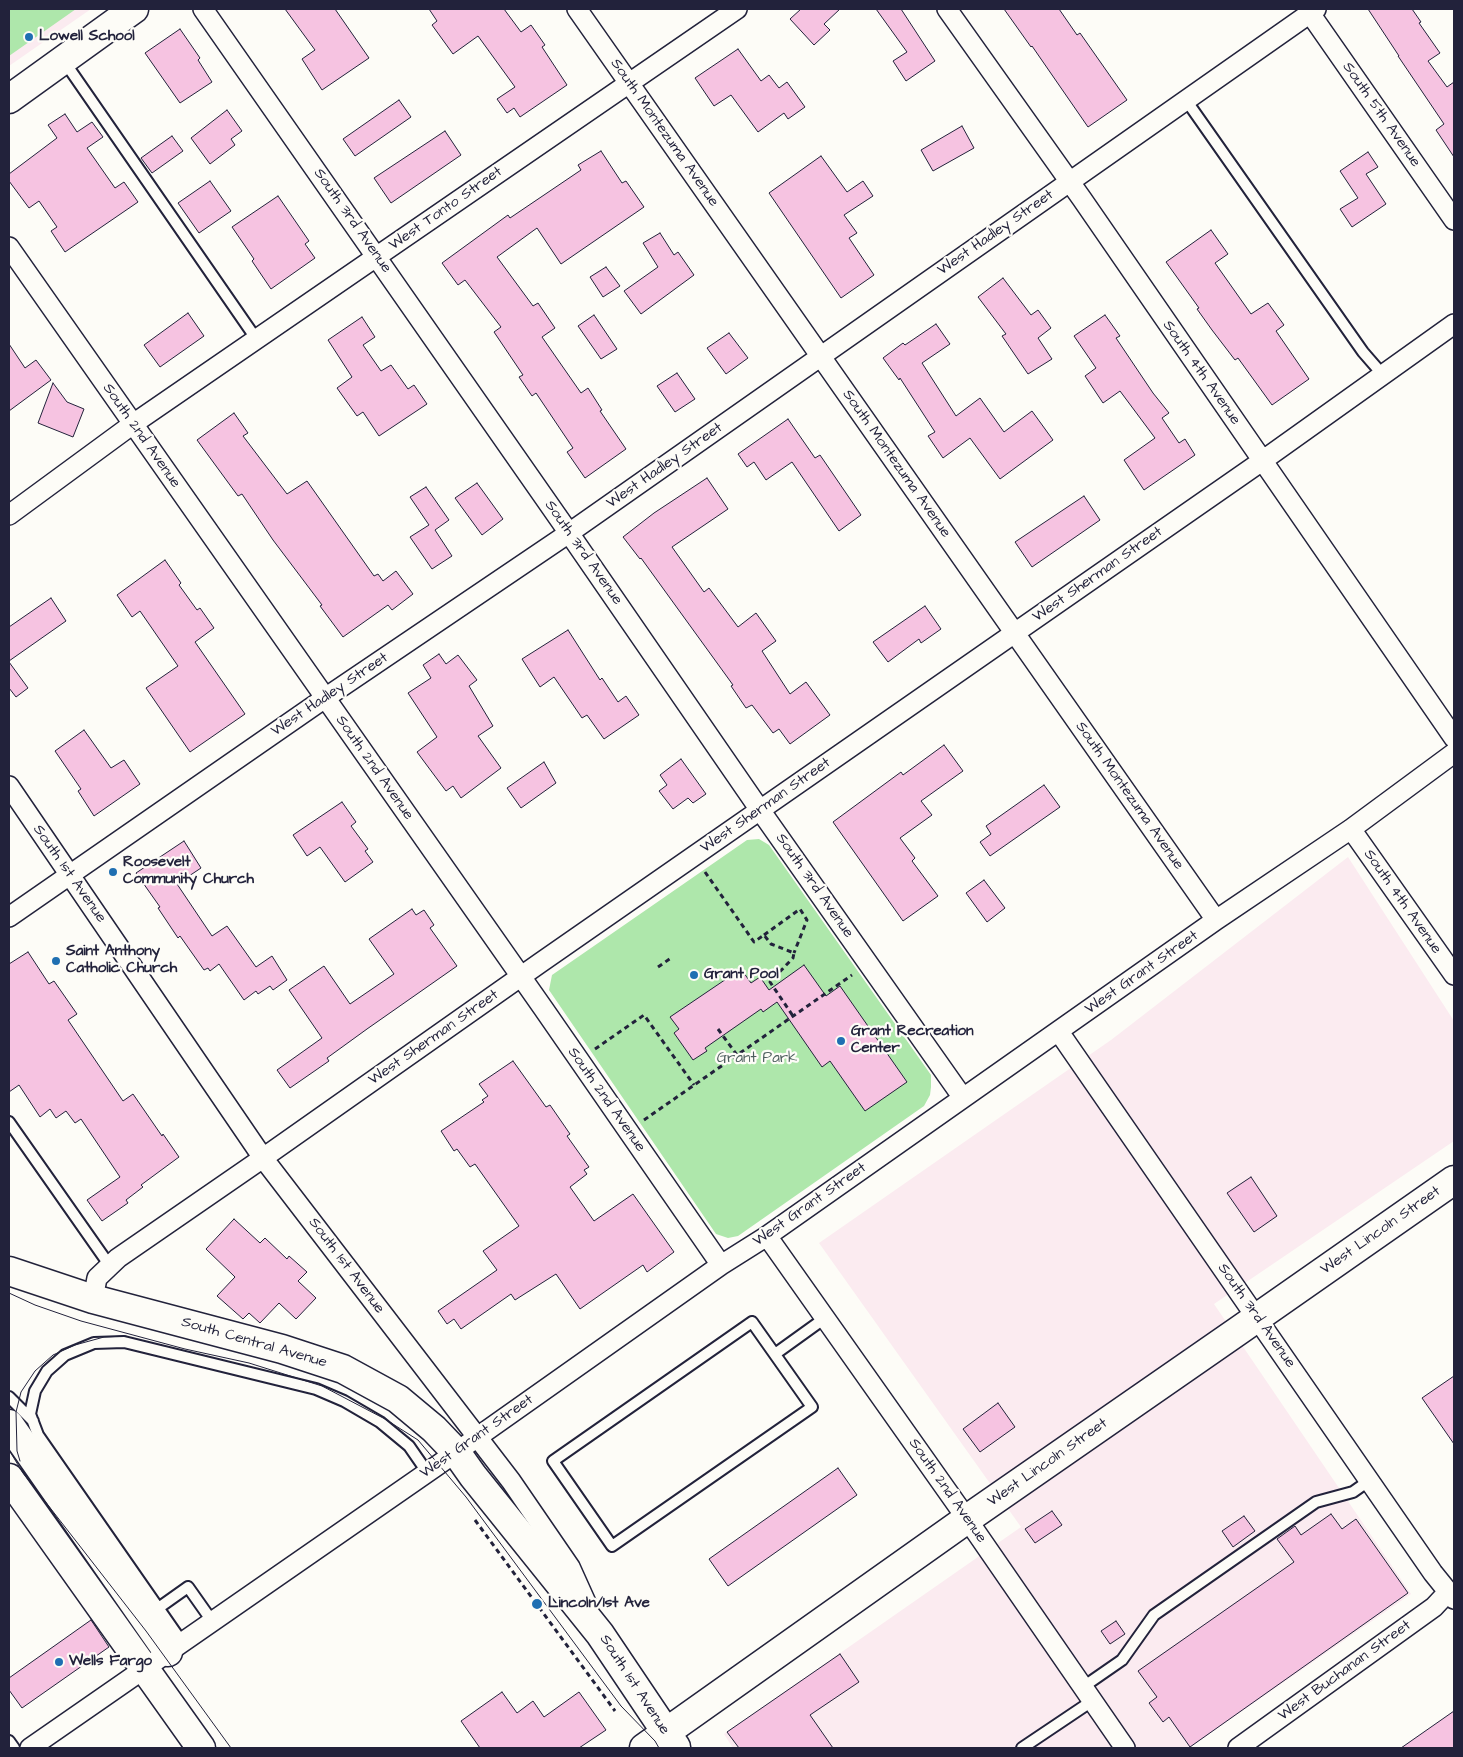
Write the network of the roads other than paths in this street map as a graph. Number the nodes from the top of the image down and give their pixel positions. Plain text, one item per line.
1 (134, 9) edge
2 (203, 9) edge
3 (577, 9) edge
4 (737, 9) edge
5 (947, 9) edge
6 (1311, 10) edge
7 (63, 60) junction
8 (629, 83) junction
9 (9, 99) edge
10 (1186, 100) junction
11 (1070, 182) junction
12 (1454, 220) edge
13 (9, 246) edge
14 (377, 257) junction
15 (1454, 324) edge
16 (257, 340) junction
17 (821, 357) junction
18 (1383, 374) junction
19 (133, 424) junction
20 (1262, 461) junction
21 (9, 515) edge
22 (569, 533) junction
23 (1014, 633) junction
24 (325, 698) junction
25 (1454, 738) edge
26 (1454, 753) edge
27 (9, 786) edge
28 (760, 810) junction
29 (1351, 829) junction
30 (70, 874) junction
31 (9, 917) edge
32 (1216, 920) junction
33 (1454, 975) edge
34 (521, 976) junction
35 (1059, 1032) junction
36 (963, 1098) junction
37 (9, 1122) edge
38 (263, 1158) junction
39 (1454, 1180) edge
40 (767, 1236) junction
41 (110, 1266) junction
42 (721, 1266) junction
43 (9, 1271) edge
44 (93, 1299) junction
45 (825, 1318) junction
46 (1258, 1318) junction
47 (775, 1354) junction
48 (9, 1397) edge
49 (21, 1423) edge
50 (466, 1444) junction
51 (427, 1472) junction
52 (9, 1478) edge
53 (1370, 1480) junction
54 (967, 1519) junction
55 (1451, 1595) edge
56 (157, 1609) junction
57 (212, 1621) junction
58 (600, 1634) joint
59 (165, 1654) junction
60 (1088, 1694) junction
61 (671, 1741) edge
62 (9, 1742) edge
63 (14, 1748) edge
64 (30, 1748) edge
65 (201, 1748) edge
66 (644, 1748) edge
67 (1022, 1748) edge
68 (1125, 1748) edge
69 (1238, 1748) edge

1 - 7 main road
2 - 14 street, South 3rd Avenue
3 - 8 street, South Montezuma Avenue
4 - 8 street, West Tonto Street
5 - 11 street, South 4th Avenue
6 - 10 street, West Hadley Street
6 - 12 street, South 5th Avenue
7 - 9 main road
7 - 16 lane
8 - 14 street, West Tonto Street
8 - 17 street, South Montezuma Avenue
10 - 11 street, West Hadley Street
10 - 18 lane
11 - 17 street, West Hadley Street
11 - 20 street, South 4th Avenue
13 - 19 street, South 2nd Avenue
14 - 16 street, West Tonto Street
14 - 22 street, South 3rd Avenue
15 - 18 street, West Sherman Street
16 - 19 street, West Tonto Street
17 - 22 street, West Hadley Street
17 - 23 street, South Montezuma Avenue
18 - 20 street, West Sherman Street
19 - 21 street, West Tonto Street
19 - 24 street, South 2nd Avenue
20 - 23 street, West Sherman Street
20 - 25 street, South 4th Avenue
22 - 24 street, West Hadley Street
22 - 28 street, South 3rd Avenue
23 - 28 street, West Sherman Street
23 - 32 street, South Montezuma Avenue
24 - 30 street, West Hadley Street
24 - 34 street, South 2nd Avenue
26 - 29 street, West Grant Street
27 - 30 street, South 1st Avenue
28 - 34 street, West Sherman Street
28 - 36 street, South 3rd Avenue
29 - 32 street, West Grant Street
29 - 33 street, South 4th Avenue
30 - 31 street, West Hadley Street
30 - 38 street, South 1st Avenue
32 - 35 street, West Grant Street
34 - 38 street, West Sherman Street
34 - 42 street, South 2nd Avenue
35 - 36 street, West Grant Street
35 - 46 street, South 3rd Avenue
36 - 40 street, West Grant Street
37 - 41 lane
38 - 41 street, West Sherman Street
38 - 50 street, South 1st Avenue
39 - 46 main road, West Lincoln Street
40 - 42 street, West Grant Street
40 - 45 street, South 2nd Avenue
41 - 44 street, West Sherman Street
42 - 50 street, West Grant Street
43 - 44 main road, South Central Avenue
44 - 50 main road, South Central Avenue
45 - 47 lane
45 - 54 street, South 2nd Avenue
46 - 53 street, South 3rd Avenue
46 - 54 main road, West Lincoln Street
47 - 47 lane
48 - 49 lane
49 - 51 lane
49 - 56 lane
49 - 59 main road
50 - 51 street, West Grant Street
50 - 58 main road, South Central Avenue
51 - 57 street, West Grant Street
52 - 59 main road
53 - 55 street, South 3rd Avenue
53 - 60 lane
54 - 60 street, South 2nd Avenue
54 - 61 main road, West Lincoln Street
55 - 69 street, West Buchanan Street
56 - 57 lane
56 - 59 lane
57 - 59 street, West Grant Street
58 - 61 main road, South 1st Avenue
59 - 64 street, West Grant Street
59 - 65 main road
60 - 67 lane
60 - 68 street, South 2nd Avenue
61 - 66 main road, West Lincoln Street
62 - 63 lane

